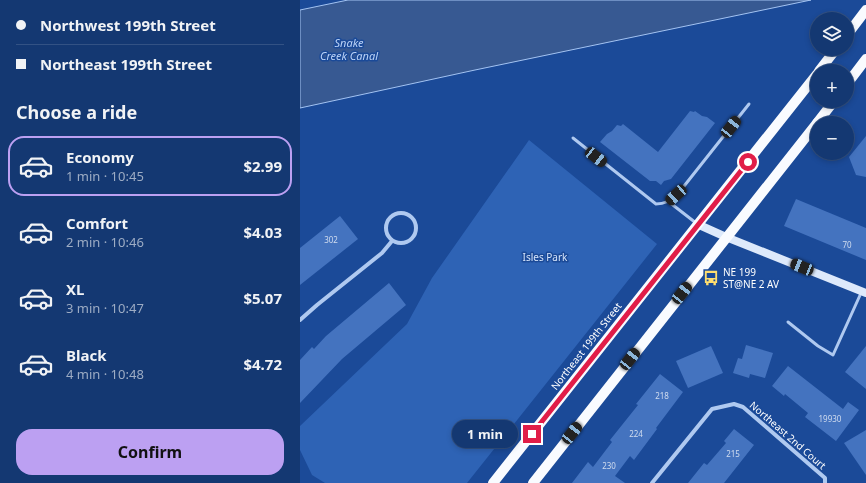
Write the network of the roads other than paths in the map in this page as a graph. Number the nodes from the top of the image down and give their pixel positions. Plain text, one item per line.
1 (866, 10) edge
2 (854, 26) edge
3 (831, 56) edge
4 (866, 59) edge
5 (824, 64) edge
6 (854, 75) edge
7 (810, 83) edge
8 (749, 104) dead end
9 (829, 108) edge
10 (822, 116) edge
11 (810, 132) edge
12 (573, 138) dead end
13 (669, 202) junction
14 (697, 224) junction
15 (726, 237) junction
16 (392, 241) junction
17 (864, 292) edge
18 (300, 320) edge
19 (788, 322) dead end
20 (493, 483) edge
21 (532, 483) edge
22 (652, 483) edge
23 (825, 483) edge

1 - 2 main road
3 - 5 main road
4 - 6 main road
7 - 14 main road, Northeast 199th Street
8 - 13 lane
9 - 10 main road
11 - 15 main road
12 - 13 lane
13 - 14 lane
14 - 15 street
14 - 20 main road, Northeast 199th Street
15 - 17 street
15 - 21 main road
16 - 16 street
16 - 18 street
17 - 19 lane
22 - 23 street, Northeast 2nd Court

